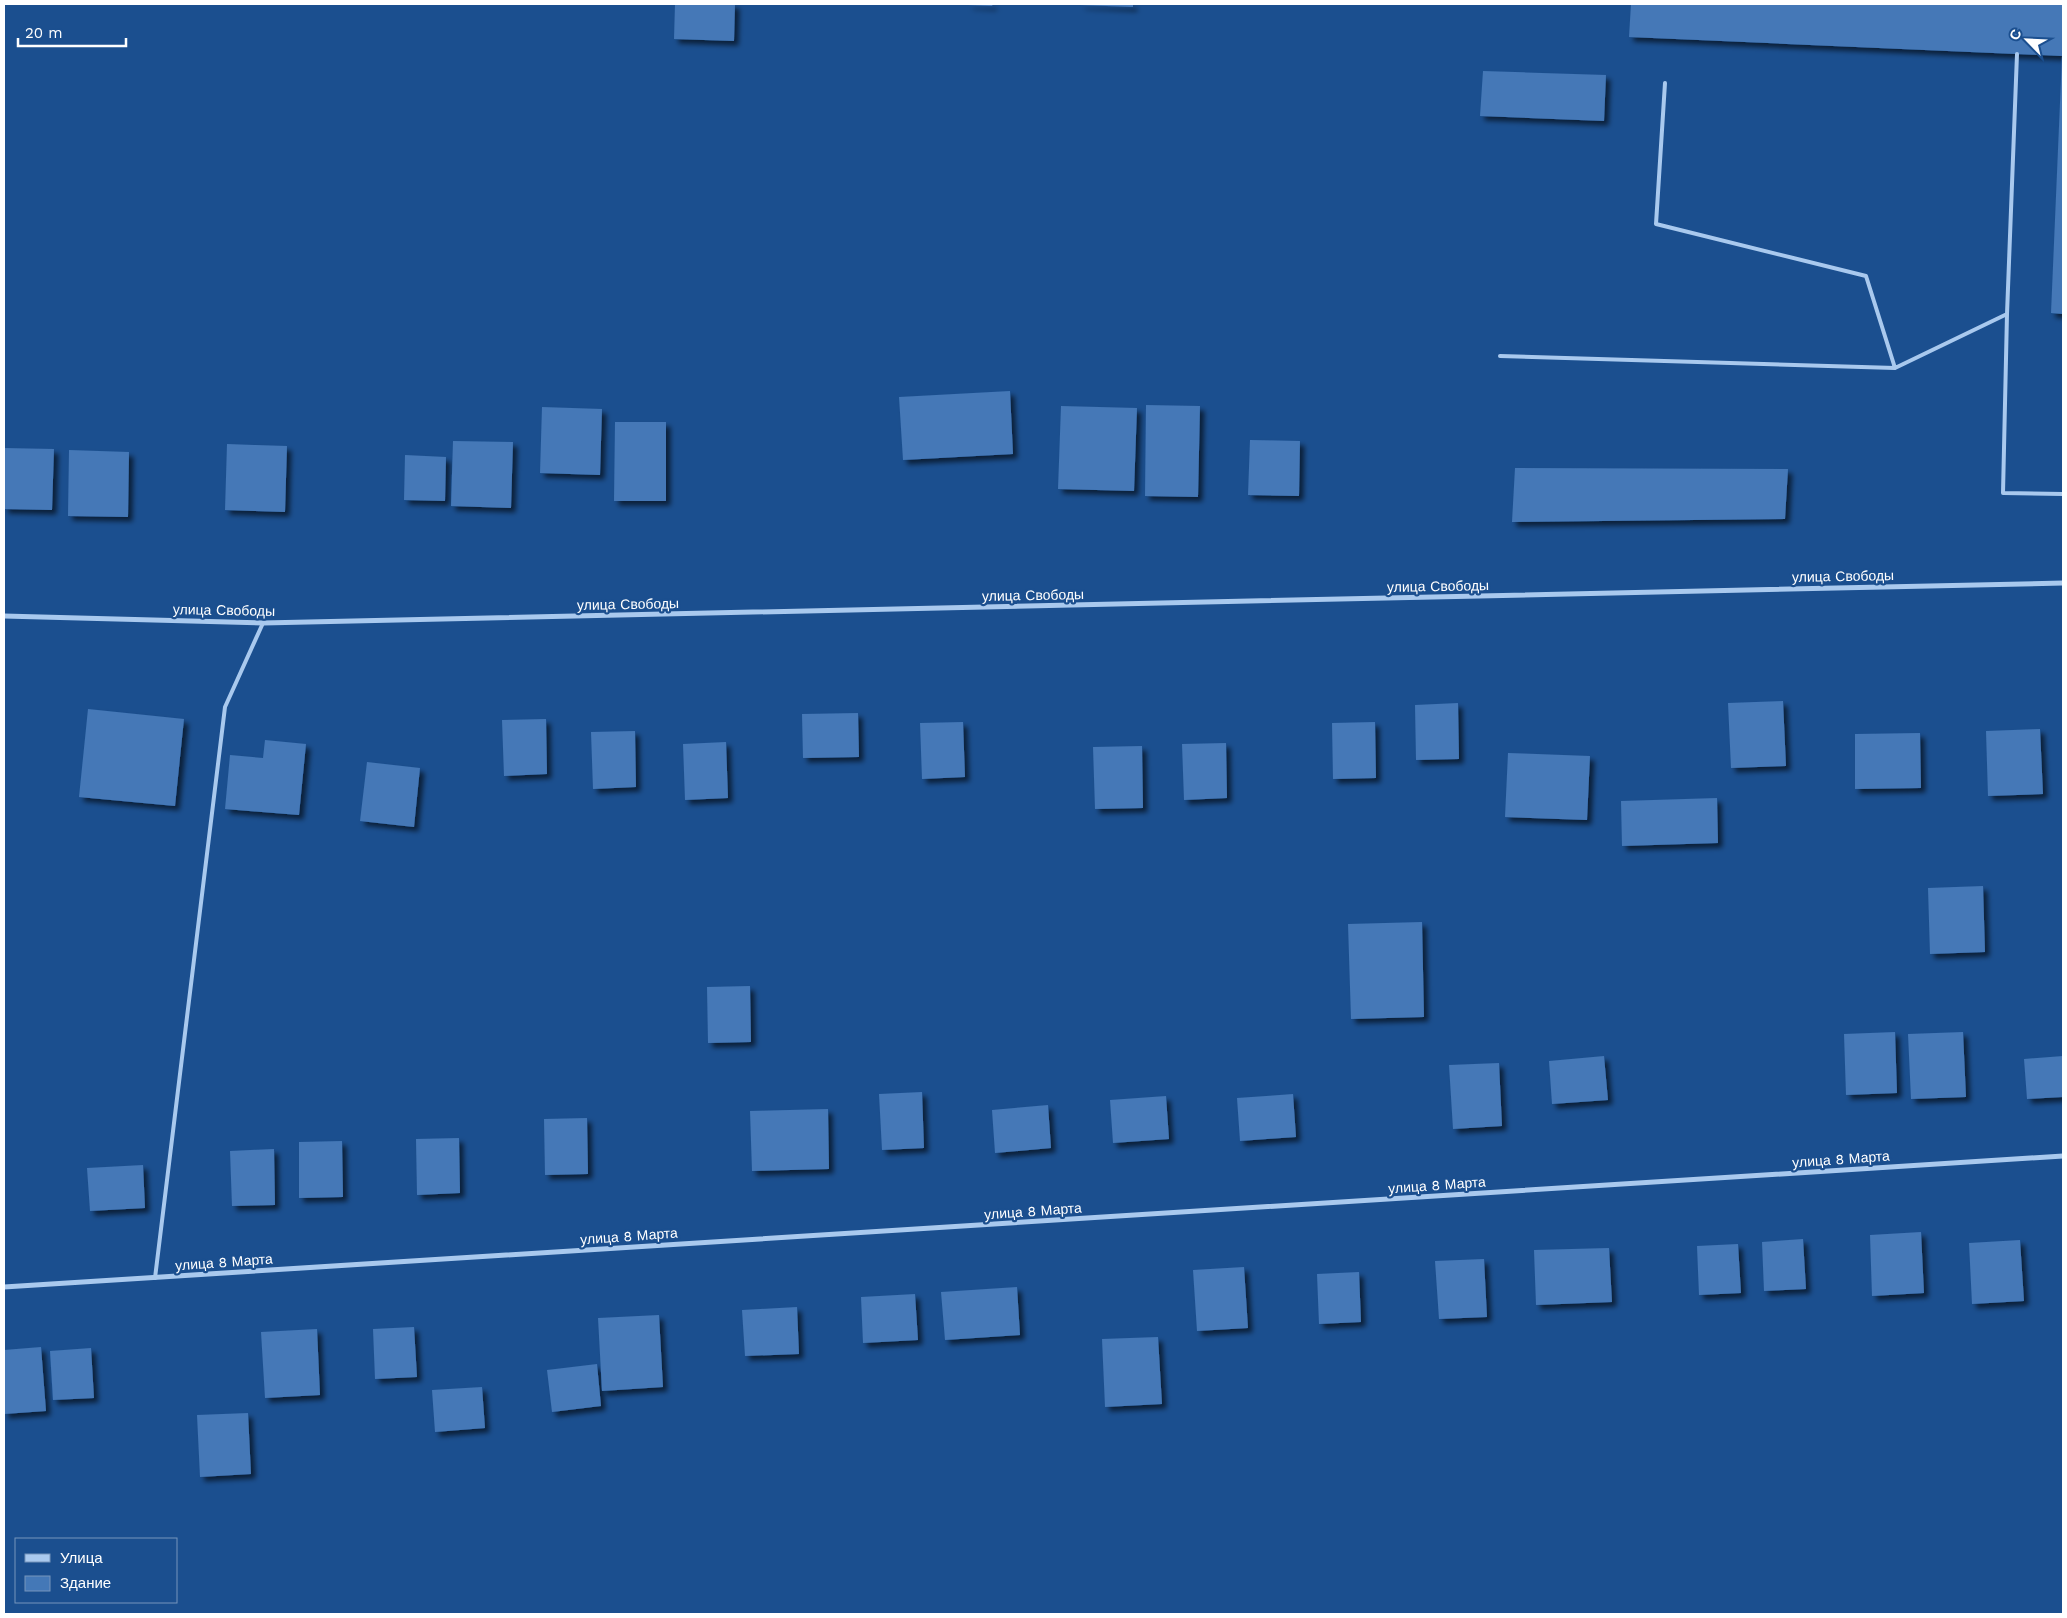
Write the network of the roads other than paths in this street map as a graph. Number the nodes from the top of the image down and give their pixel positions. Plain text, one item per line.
1 (2017, 54) dead end
2 (1665, 83) dead end
3 (2007, 314) junction
4 (1500, 356) dead end
5 (1895, 368) junction
6 (2063, 494) edge
7 (2063, 583) edge
8 (4, 616) edge
9 (263, 623) junction
10 (2063, 1156) edge
11 (155, 1278) junction
12 (4, 1287) edge

1 - 3 lane
2 - 5 lane
3 - 5 lane
3 - 6 lane
4 - 5 lane
7 - 9 street, улица Свободы
8 - 9 street, улица Свободы
9 - 11 lane
10 - 11 street, улица 8 Марта
11 - 12 street, улица 8 Марта

